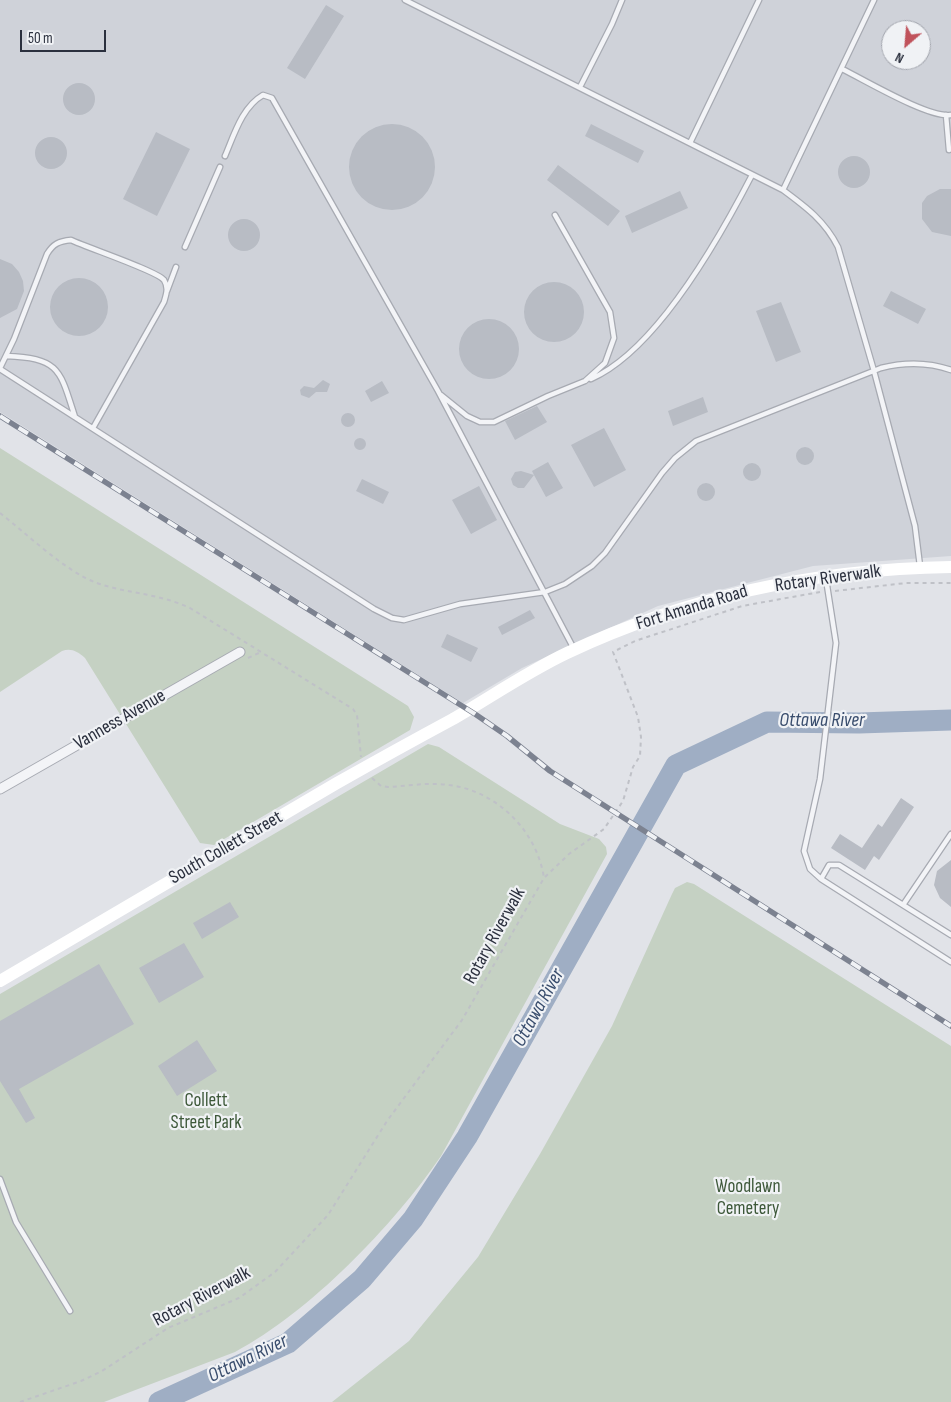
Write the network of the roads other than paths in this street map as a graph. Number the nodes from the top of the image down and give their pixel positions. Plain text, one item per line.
1 (405, 0) edge
2 (622, 0) edge
3 (759, 0) edge
4 (874, 0) edge
5 (842, 69) junction
6 (580, 87) junction
7 (949, 115) edge
8 (690, 143) junction
9 (949, 150) dead end
10 (224, 156) dead end
11 (220, 167) dead end
12 (752, 175) junction
13 (783, 190) junction
14 (555, 215) dead end
15 (185, 247) dead end
16 (176, 267) dead end
17 (168, 291) junction
18 (6, 356) junction
19 (0, 368) edge
20 (951, 370) edge
21 (874, 371) junction
22 (585, 381) junction
23 (438, 391) junction
24 (76, 417) junction
25 (93, 428) junction
26 (920, 567) junction
27 (951, 567) edge
28 (825, 575) junction
29 (545, 592) junction
30 (575, 650) junction
31 (240, 652) dead end
32 (454, 718) joint
33 (0, 788) edge
34 (951, 834) edge
35 (821, 879) junction
36 (903, 905) junction
37 (951, 935) edge
38 (951, 962) edge
39 (0, 981) edge
40 (0, 1179) edge
41 (70, 1311) dead end

1 - 6 lane
2 - 6 lane
3 - 8 lane
4 - 5 lane
5 - 7 lane
5 - 13 lane
6 - 8 lane
7 - 9 lane
8 - 12 lane
10 - 23 lane
11 - 15 lane
12 - 13 lane
12 - 22 lane
13 - 21 lane
14 - 22 lane
16 - 17 lane
17 - 18 lane
17 - 25 lane
18 - 19 lane
18 - 24 lane
19 - 24 lane
20 - 21 lane
21 - 26 lane
21 - 29 lane
22 - 23 lane
23 - 29 lane
24 - 25 lane
25 - 29 lane
26 - 27 street, Fort Amanda Road
26 - 28 street, Fort Amanda Road
28 - 30 street, Fort Amanda Road
28 - 35 lane
29 - 30 lane
30 - 32 street, Fort Amanda Road
31 - 33 street, Vanness Avenue
32 - 39 street, South Collett Street
34 - 36 lane
35 - 36 lane
35 - 38 lane
36 - 37 lane
40 - 41 lane

